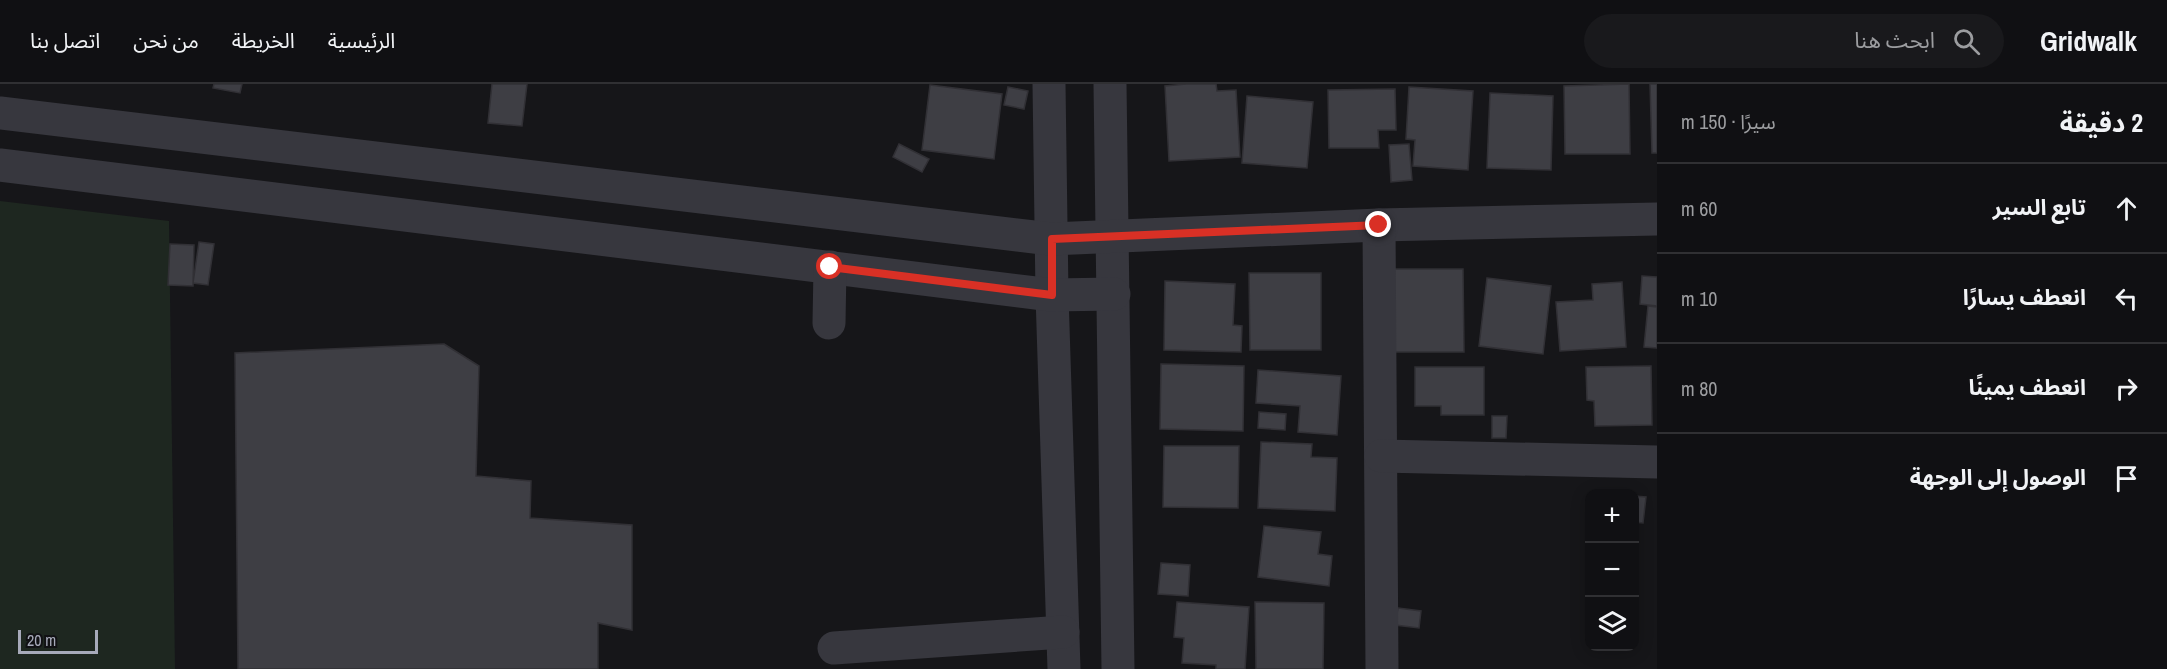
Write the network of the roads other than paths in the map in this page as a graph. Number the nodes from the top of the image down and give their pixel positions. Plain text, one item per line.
1 (1049, 84) edge
2 (1110, 84) edge
3 (0, 114) edge
4 (0, 165) edge
5 (1657, 219) edge
6 (1379, 225) junction
7 (1113, 236) junction
8 (1052, 239) junction
9 (830, 267) junction
10 (1114, 294) junction
11 (1052, 295) junction
12 (829, 323) dead end
13 (1381, 456) junction
14 (1657, 462) edge
15 (1063, 633) junction
16 (834, 648) dead end
17 (1064, 669) edge
18 (1118, 669) edge
19 (1382, 669) edge

1 - 8 street
2 - 7 street
3 - 8 street
4 - 9 street
5 - 6 street
6 - 7 street
6 - 13 street
7 - 8 street
7 - 10 street
8 - 11 street
9 - 11 street
9 - 12 street
10 - 11 street
10 - 18 street
11 - 15 street
13 - 14 street
13 - 19 street
15 - 16 street
15 - 17 street

